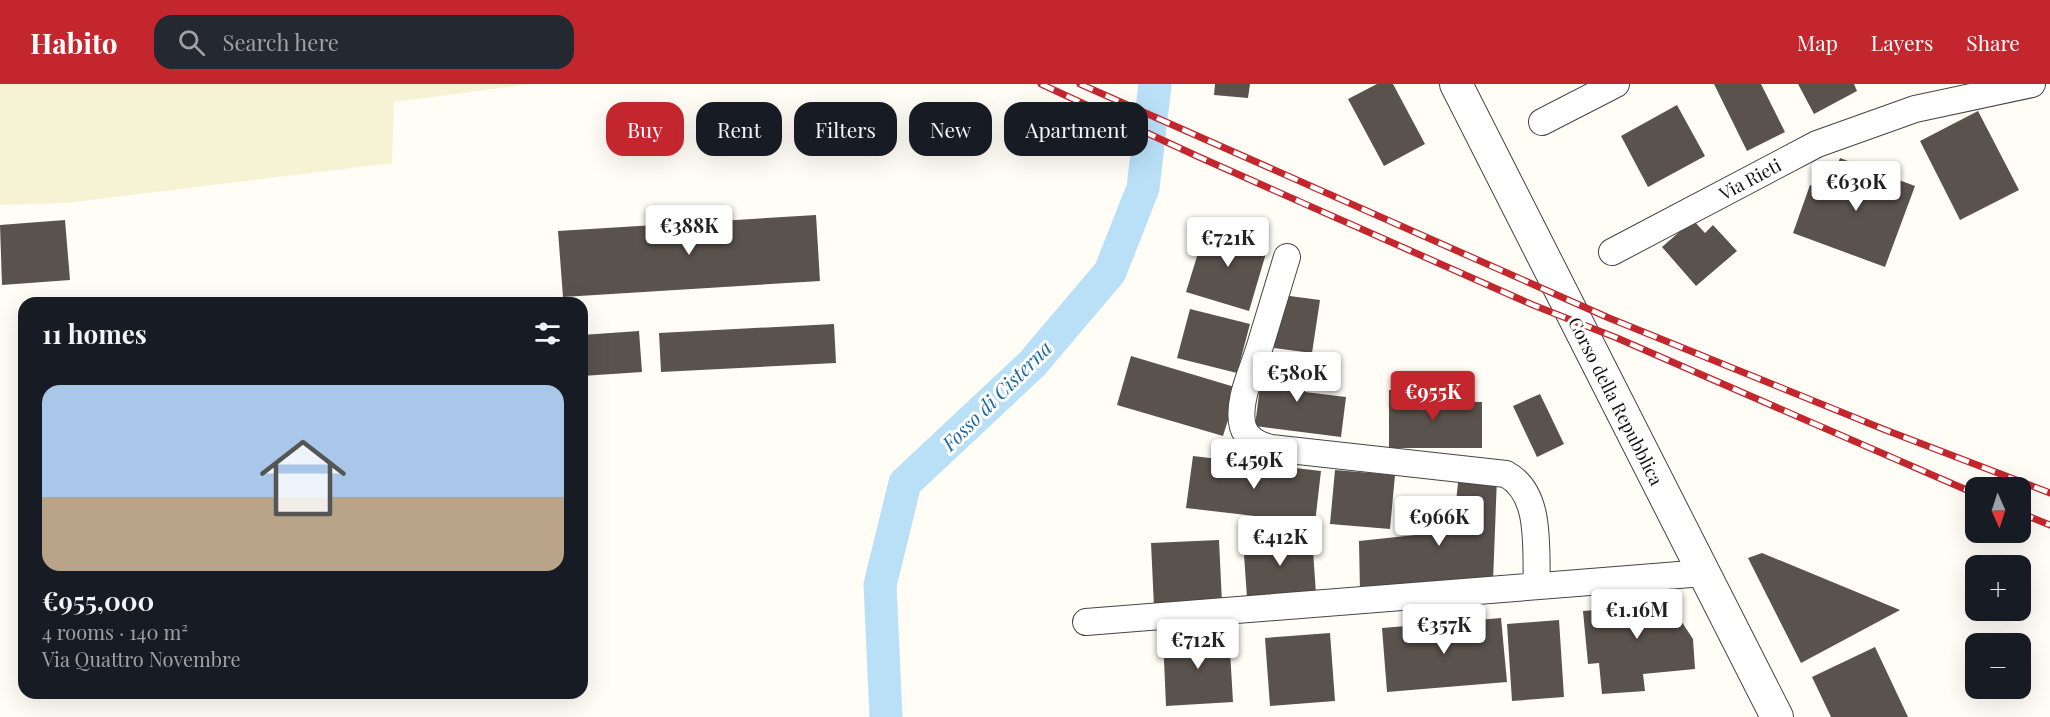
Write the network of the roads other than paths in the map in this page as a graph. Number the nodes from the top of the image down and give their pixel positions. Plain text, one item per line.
1 (1456, 84) edge
2 (1616, 84) edge
3 (2032, 84) edge
4 (1542, 122) dead end
5 (1612, 252) dead end
6 (1287, 257) dead end
7 (1704, 573) junction
8 (1537, 586) junction
9 (1086, 622) dead end
10 (1777, 717) edge

1 - 7 street, Corso della Repubblica
2 - 4 street
3 - 5 street, Via Rieti
6 - 8 street
7 - 8 street
7 - 10 street, Corso della Repubblica
8 - 9 street

